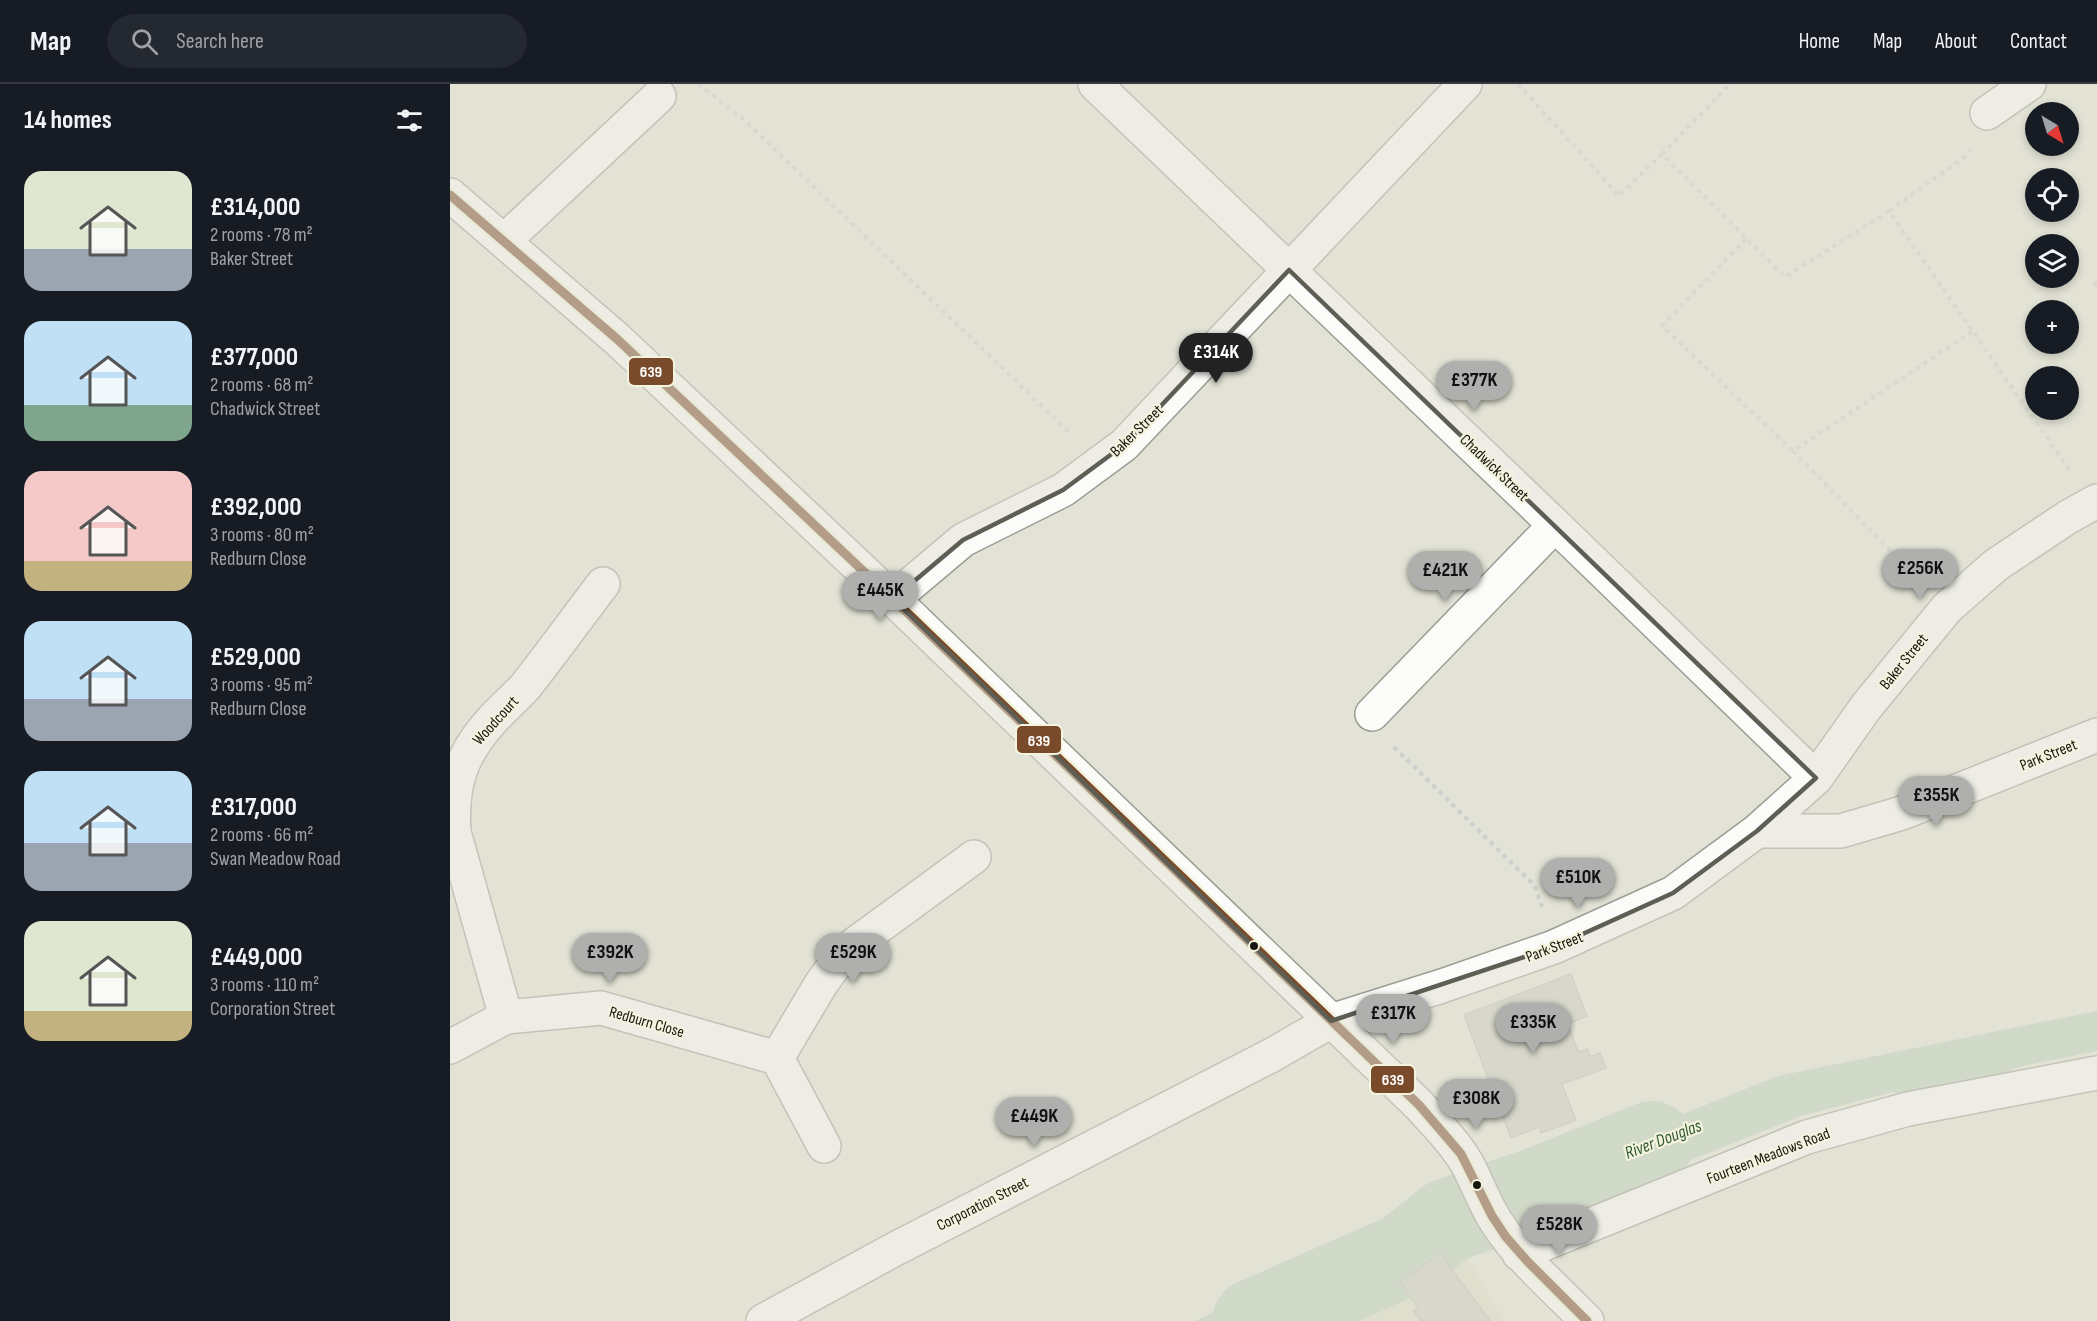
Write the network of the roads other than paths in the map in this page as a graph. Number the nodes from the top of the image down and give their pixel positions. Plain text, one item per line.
1 (1095, 84) edge
2 (1465, 84) edge
3 (2029, 84) edge
4 (660, 96) dead end
5 (1987, 113) road end
6 (450, 195) edge
7 (504, 241) junction
8 (1289, 270) junction
9 (2095, 502) edge
10 (1555, 525) junction
11 (603, 584) dead end
12 (893, 599) junction
13 (1372, 714) road end
14 (2097, 735) edge
15 (1816, 778) junction
16 (1757, 831) junction
17 (974, 857) dead end
18 (506, 1017) junction
19 (1331, 1022) junction
20 (450, 1047) edge
21 (777, 1058) junction
22 (2097, 1073) edge
23 (824, 1146) dead end
24 (1520, 1254) junction
25 (763, 1321) edge
26 (1587, 1321) edge

1 - 8 street, Chadwick Street
2 - 8 street, Baker Street
3 - 5 street
4 - 7 street
6 - 7 street
7 - 12 street
8 - 10 street, Chadwick Street
8 - 12 street, Baker Street
9 - 15 street, Baker Street
10 - 13 street
10 - 15 street, Chadwick Street
11 - 18 street, Woodcourt
12 - 19 street
14 - 16 street, Park Street
15 - 16 street, Park Street
16 - 19 street, Park Street
17 - 21 street
18 - 20 street, Redburn Close
18 - 21 street, Redburn Close
19 - 24 street
19 - 25 street, Corporation Street
21 - 23 street
22 - 24 street, Fourteen Meadows Road
24 - 26 street

